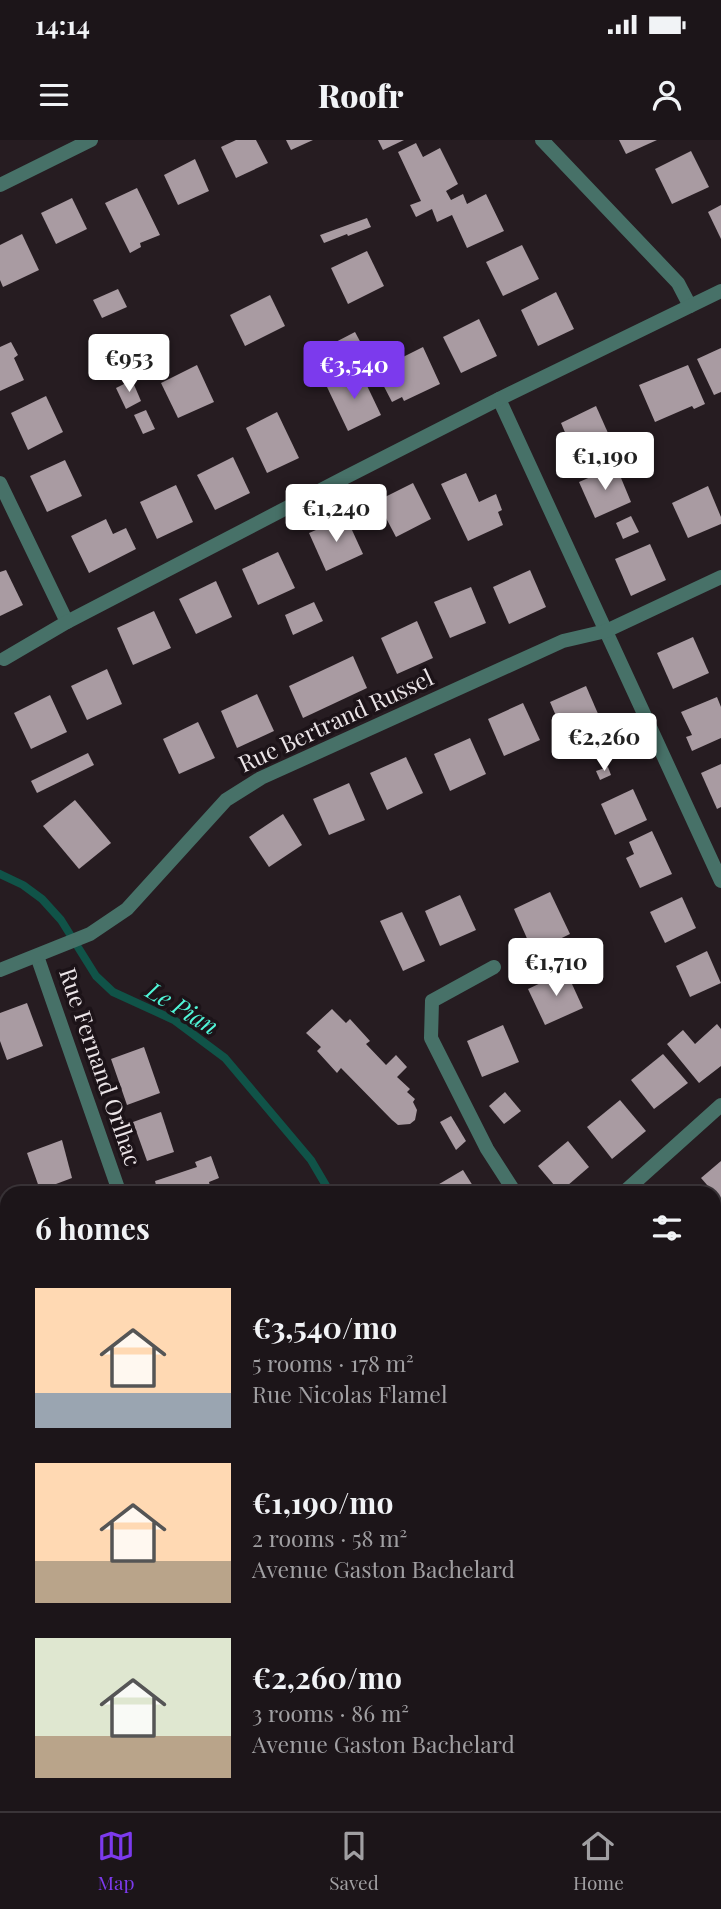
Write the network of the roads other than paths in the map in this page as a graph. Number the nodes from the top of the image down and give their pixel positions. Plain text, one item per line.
1 (91, 140) edge
2 (542, 140) edge
3 (0, 185) edge
4 (721, 291) edge
5 (690, 306) junction
6 (499, 398) junction
7 (0, 483) edge
8 (721, 577) edge
9 (67, 622) junction
10 (606, 631) junction
11 (4, 659) dead end
12 (721, 881) edge
13 (37, 956) junction
14 (494, 967) dead end
15 (0, 970) edge
16 (721, 1105) edge
17 (117, 1186) edge
18 (511, 1186) edge
19 (631, 1186) edge

1 - 3 street
2 - 5 street
4 - 5 street
5 - 6 street
6 - 9 street
6 - 10 street
7 - 9 street
8 - 10 street, Rue Bertrand Russel
9 - 11 street
10 - 12 street
10 - 13 street, Rue Bertrand Russel
13 - 15 street, Rue Bertrand Russel
13 - 17 street, Rue Fernand Orlhac
14 - 18 street
16 - 19 street

